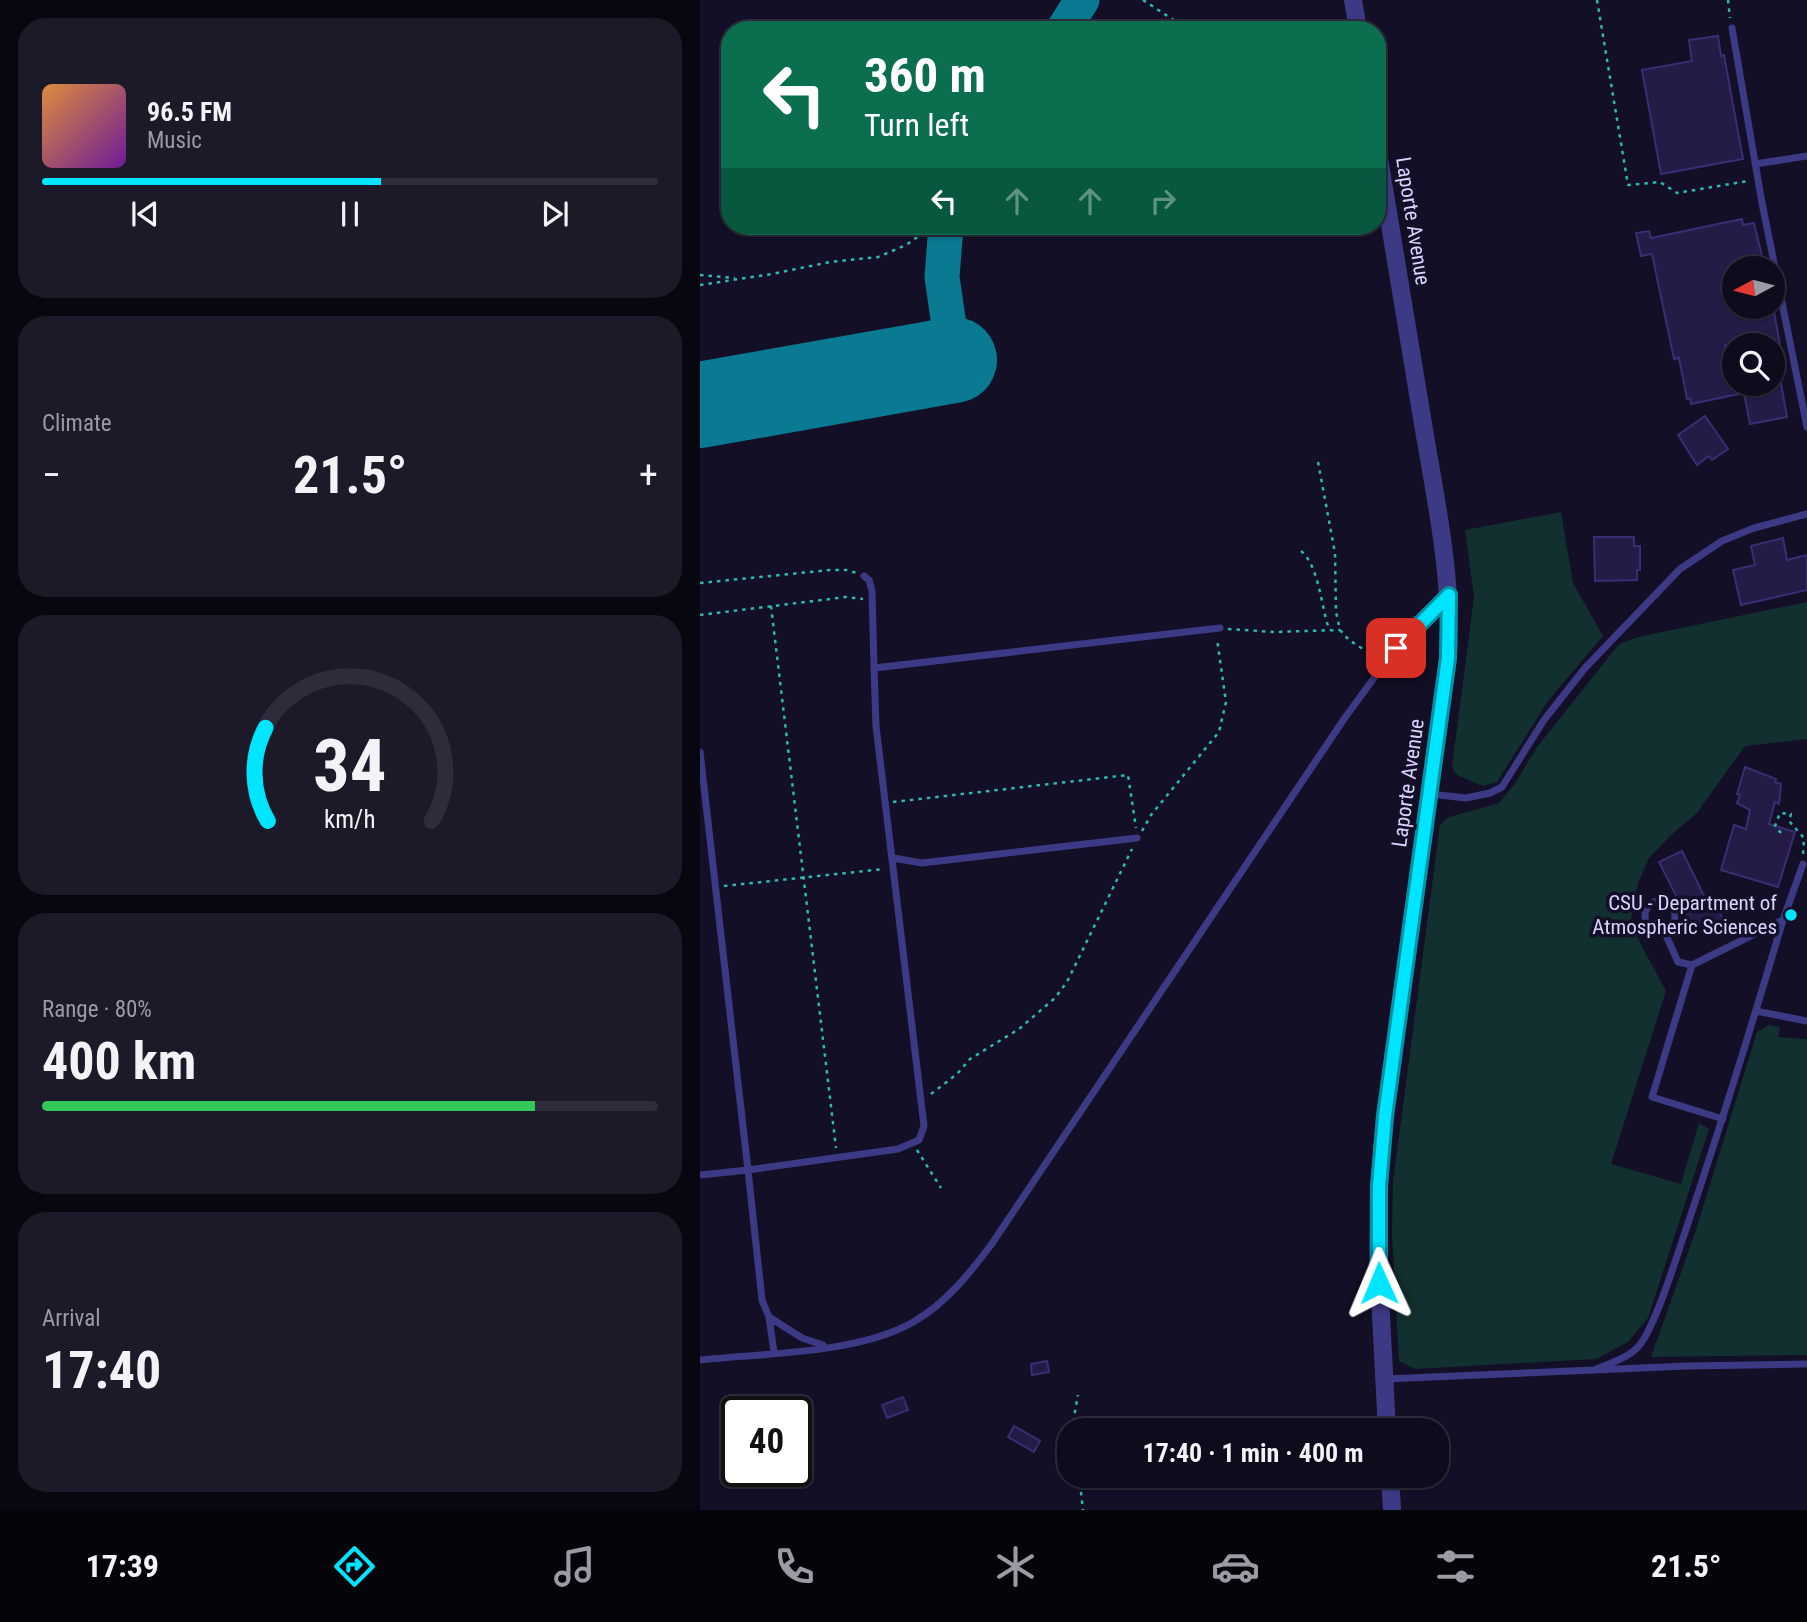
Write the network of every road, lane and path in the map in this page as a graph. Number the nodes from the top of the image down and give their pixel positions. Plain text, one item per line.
1 (1143, 0) edge
2 (1353, 0) edge
3 (1597, 0) edge
4 (1728, 0) edge
5 (1175, 21) edge
6 (1356, 21) edge
7 (1732, 29) joint
8 (1807, 156) edge
9 (1755, 164) junction
10 (1758, 180) junction
11 (1386, 202) edge
12 (919, 235) edge
13 (700, 275) edge
14 (743, 279) junction
15 (700, 285) edge
16 (1807, 427) edge
17 (1318, 462) dead end
18 (1807, 514) edge
19 (1301, 551) dead end
20 (864, 576) joint
21 (700, 583) edge
22 (1449, 595) junction
23 (872, 601) junction
24 (771, 606) junction
25 (700, 615) edge
26 (1218, 628) junction
27 (1329, 629) junction
28 (1340, 630) junction
29 (1385, 663) junction
30 (874, 668) junction
31 (700, 752) edge
32 (1429, 794) junction
33 (886, 803) junction
34 (1781, 833) dead end
35 (1138, 838) junction
36 (1805, 838) edge
37 (893, 858) junction
38 (1803, 864) joint
39 (895, 869) junction
40 (803, 877) junction
41 (716, 887) junction
42 (1783, 920) junction
43 (1664, 931) junction
44 (1692, 965) junction
45 (1756, 1011) junction
46 (1807, 1021) edge
47 (923, 1100) junction
48 (1723, 1119) junction
49 (913, 1144) junction
50 (837, 1159) junction
51 (748, 1170) junction
52 (700, 1175) edge
53 (941, 1188) dead end
54 (769, 1317) junction
55 (828, 1346) junction
56 (774, 1352) junction
57 (700, 1360) edge
58 (1807, 1364) edge
59 (1594, 1370) junction
60 (1384, 1379) junction
61 (1078, 1395) dead end
62 (1074, 1418) edge
63 (1386, 1418) edge
64 (1080, 1488) edge
65 (1391, 1488) edge
66 (1083, 1510) edge
67 (1392, 1510) edge

1 - 5 path
2 - 6 street
3 - 10 path
4 - 7 path
7 - 9 lane
8 - 9 lane
9 - 10 lane
10 - 16 lane
11 - 22 street, Laporte Avenue
12 - 14 path
13 - 14 path
14 - 15 path
17 - 28 path
18 - 32 lane
19 - 27 path
20 - 21 path
20 - 23 lane
22 - 29 lane
22 - 32 street, Laporte Avenue
23 - 24 path
23 - 30 lane
24 - 25 path
24 - 40 path
26 - 27 path
26 - 30 lane
26 - 35 path
27 - 28 path
28 - 29 path
29 - 55 lane
30 - 33 lane
31 - 41 lane
32 - 60 street, Laporte Avenue
33 - 35 path
33 - 37 lane
34 - 36 path
35 - 37 lane
35 - 47 path
36 - 38 path
37 - 39 lane
38 - 42 lane
39 - 40 path
39 - 47 lane
40 - 41 path
40 - 50 path
41 - 51 lane
42 - 44 lane
42 - 45 lane
43 - 43 lane
43 - 44 lane
44 - 48 lane
45 - 46 lane
45 - 48 lane
47 - 49 lane
48 - 59 lane
49 - 50 lane
49 - 53 path
50 - 51 lane
51 - 52 lane
51 - 54 lane
54 - 55 lane
54 - 56 lane
55 - 56 lane
56 - 57 lane
58 - 59 lane
59 - 60 lane
60 - 63 street, Laporte Avenue
61 - 62 path
64 - 66 path
65 - 67 street

